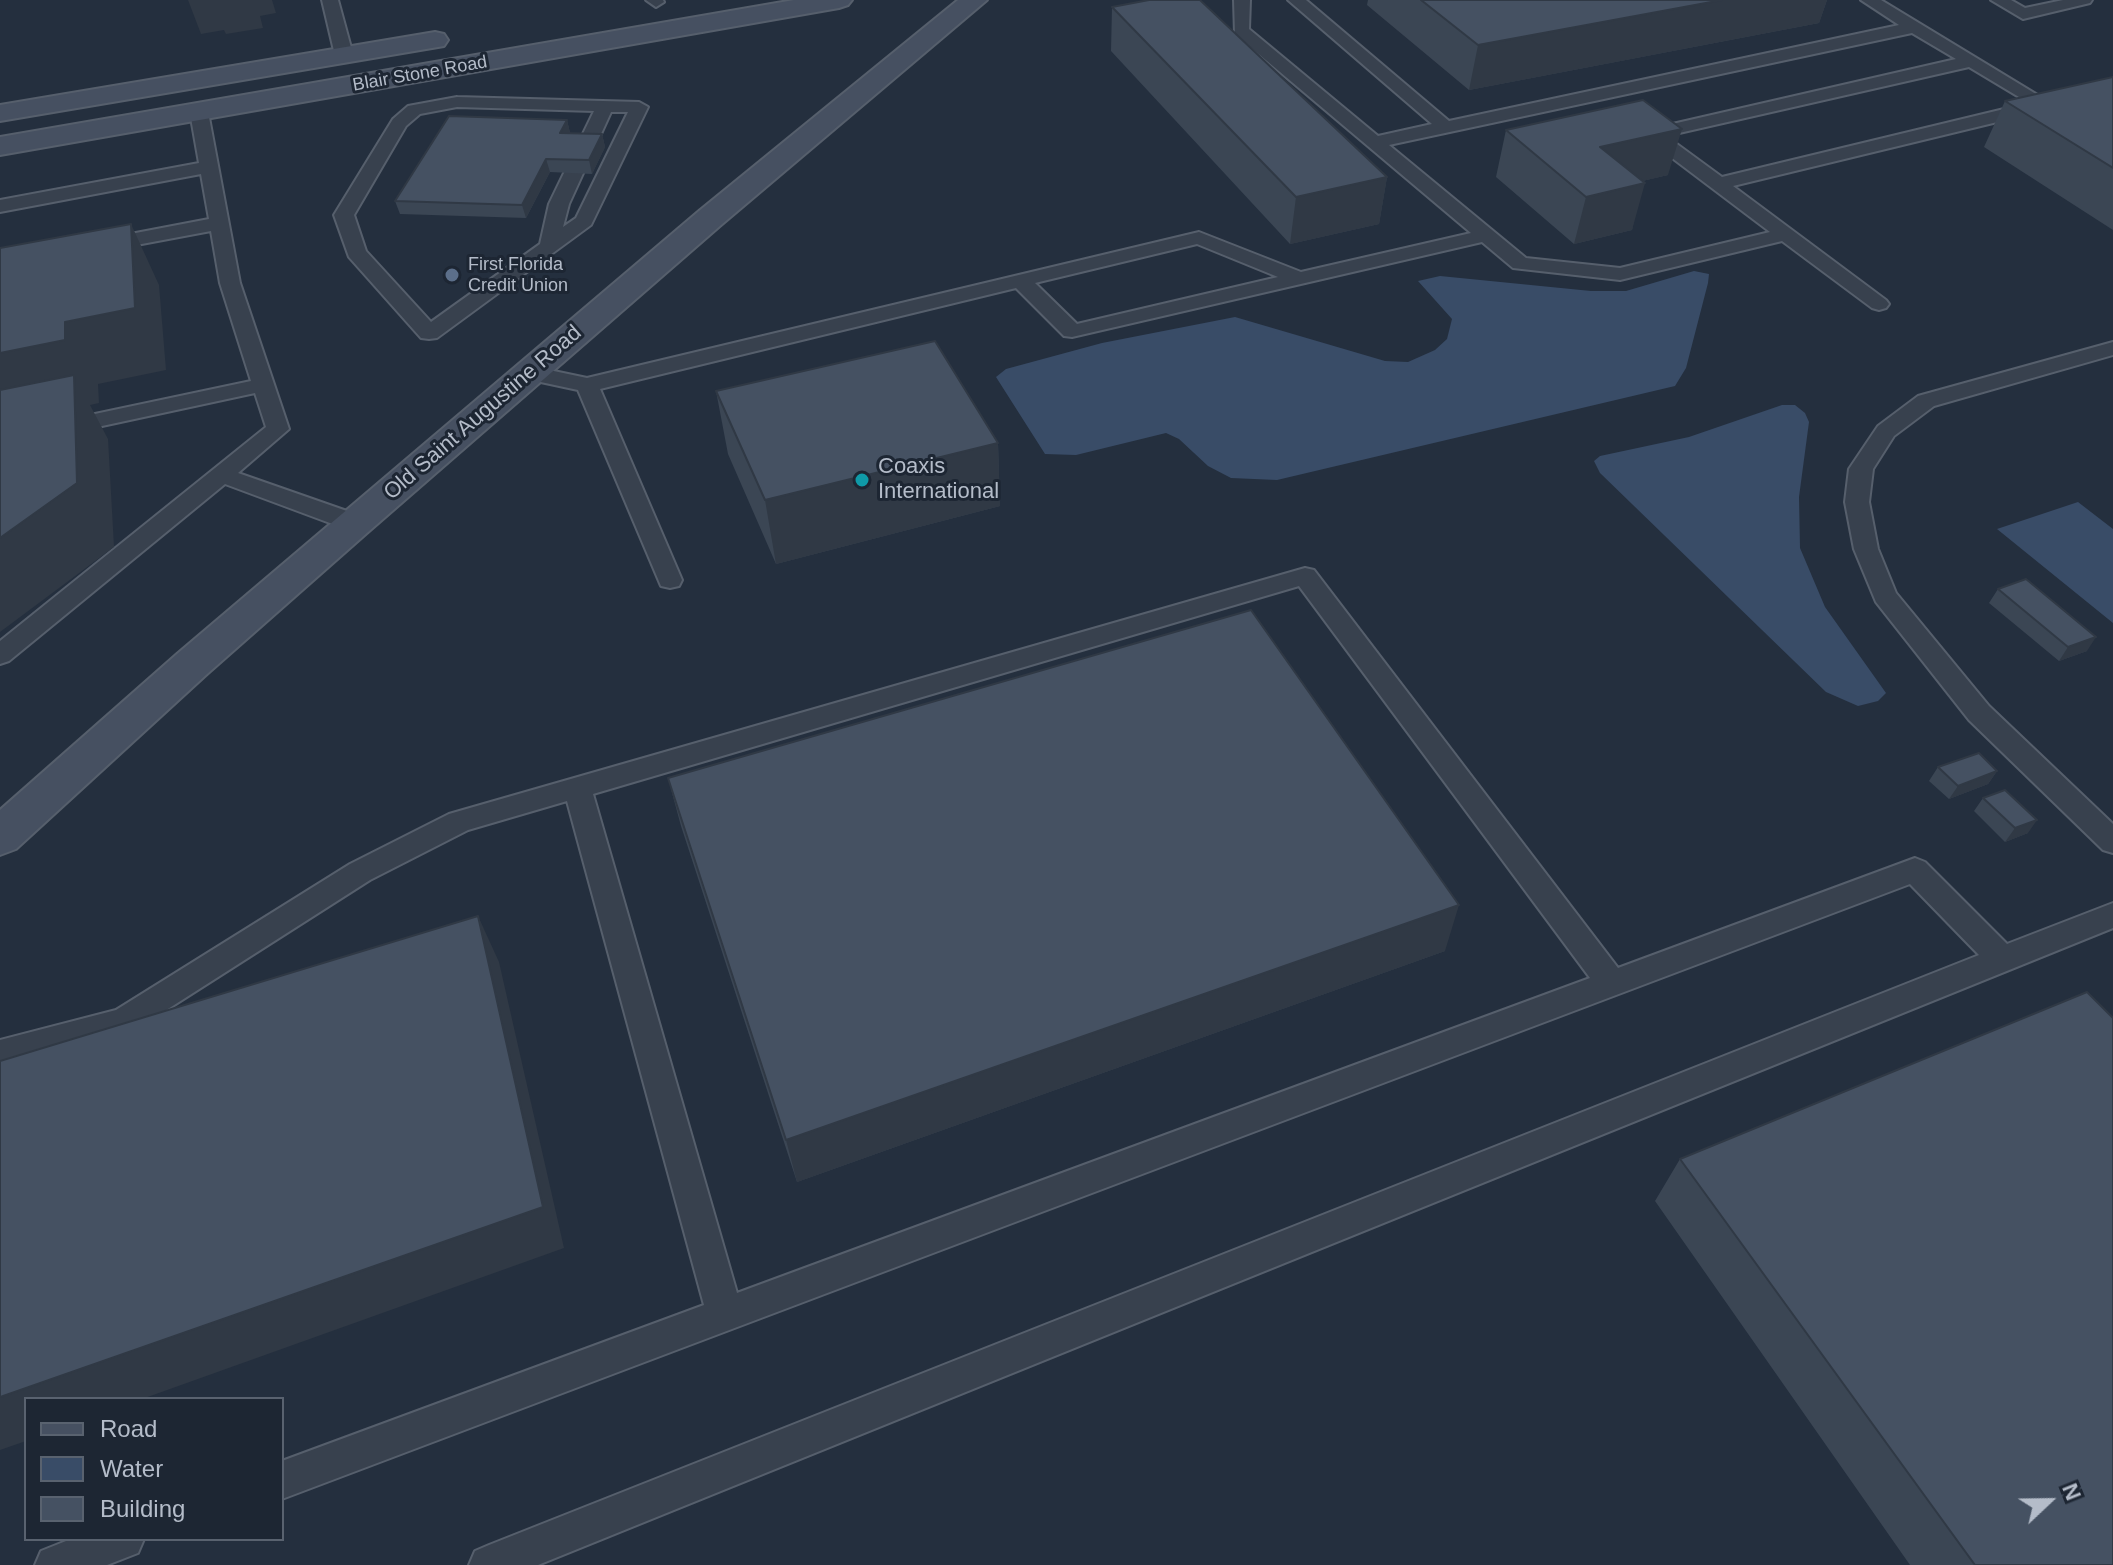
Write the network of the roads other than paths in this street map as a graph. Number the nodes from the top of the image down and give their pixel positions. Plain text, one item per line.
1 (330, 0) edge
2 (839, 0) edge
3 (974, 0) edge
4 (1242, 0) edge
5 (1296, 0) edge
6 (1869, 0) edge
7 (1999, 0) edge
8 (2084, 0) edge
9 (660, 1) edge
10 (624, 8) dead end
11 (1914, 27) junction
12 (468, 34) dead end
13 (421, 42) junction
14 (344, 55) junction
15 (1971, 61) junction
16 (430, 72) junction
17 (351, 85) junction
18 (1599, 94) junction
19 (438, 106) junction
20 (605, 106) junction
21 (199, 112) junction
22 (0, 113) edge
23 (1446, 127) junction
24 (1652, 134) junction
25 (1375, 142) junction
26 (0, 146) edge
27 (209, 167) junction
28 (1718, 184) junction
29 (0, 206) edge
30 (219, 223) junction
31 (1785, 234) junction
32 (1486, 235) junction
33 (549, 246) junction
34 (78, 250) edge
35 (1299, 278) junction
36 (1021, 281) junction
37 (1879, 304) dead end
38 (2113, 348) edge
39 (530, 373) junction
40 (263, 385) junction
41 (587, 385) junction
42 (0, 441) edge
43 (221, 475) junction
44 (355, 523) junction
45 (670, 580) dead end
46 (0, 655) edge
47 (577, 788) junction
48 (0, 837) edge
49 (2113, 842) edge
50 (2113, 915) edge
51 (2002, 959) junction
52 (1612, 983) junction
53 (0, 1054) edge
54 (725, 1315) junction
55 (284, 1479) edge
56 (119, 1541) edge
57 (55, 1565) edge
58 (489, 1565) edge

1 - 14 lane
2 - 16 main road, Blair Stone Road
3 - 39 main road, Old Saint Augustine Road
4 - 25 lane
5 - 23 lane
6 - 11 lane
7 - 8 lane
9 - 10 main road
11 - 15 lane
11 - 18 lane
12 - 13 main road, Blair Stone Road
13 - 14 main road, Blair Stone Road
13 - 16 main road
14 - 17 main road
14 - 22 main road, Blair Stone Road
15 - 24 lane
15 - 28 lane
16 - 17 main road, Blair Stone Road
16 - 19 lane
17 - 21 main road, Blair Stone Road
18 - 23 lane
18 - 24 lane
19 - 20 lane
19 - 33 lane
20 - 33 lane
20 - 33 lane
21 - 26 main road, Blair Stone Road
21 - 27 lane
23 - 25 lane
24 - 28 lane
25 - 32 lane
27 - 29 lane
27 - 30 lane
28 - 31 lane
30 - 34 lane
30 - 40 lane
31 - 32 lane
31 - 37 lane
32 - 35 lane
35 - 36 lane
35 - 36 lane
36 - 41 lane
38 - 49 lane
39 - 41 lane
39 - 44 main road, Old Saint Augustine Road
40 - 42 lane
40 - 43 lane
41 - 45 lane
43 - 44 lane
43 - 46 lane
44 - 48 main road, Old Saint Augustine Road
47 - 52 lane
47 - 53 lane
47 - 54 lane
50 - 51 lane
51 - 52 lane
51 - 58 lane
52 - 54 lane
54 - 55 lane
56 - 57 lane

